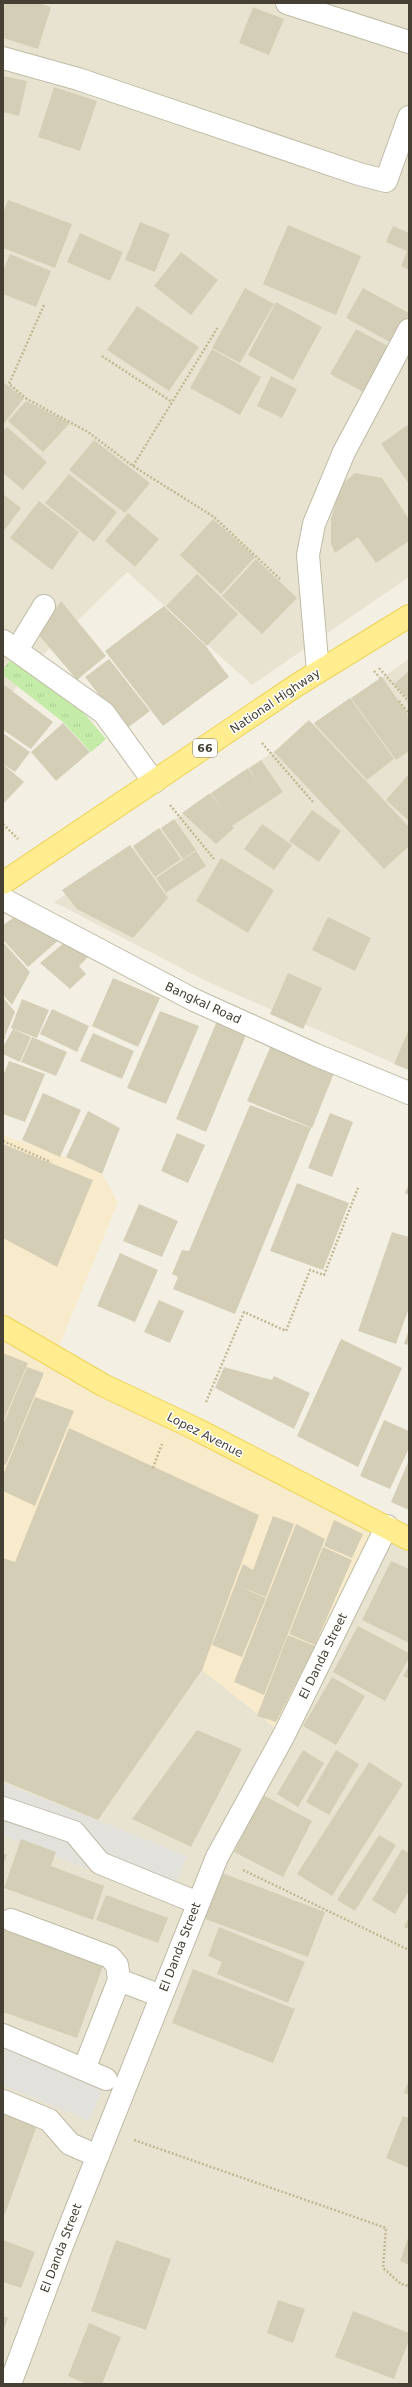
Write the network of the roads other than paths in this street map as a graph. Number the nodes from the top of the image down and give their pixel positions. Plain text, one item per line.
1 (287, 3) edge
2 (409, 42) edge
3 (3, 58) edge
4 (409, 117) edge
5 (409, 330) edge
6 (44, 606) dead end
7 (409, 617) edge
8 (10, 646) edge
9 (318, 672) junction
10 (154, 782) junction
11 (3, 883) edge
12 (3, 899) edge
13 (409, 1093) edge
14 (3, 1327) edge
15 (387, 1526) junction
16 (409, 1539) edge
17 (3, 1808) edge
18 (198, 1903) junction
19 (11, 1920) dead end
20 (118, 1980) junction
21 (161, 1996) junction
22 (3, 2034) edge
23 (84, 2069) junction
24 (106, 2079) dead end
25 (3, 2101) edge
26 (98, 2156) junction
27 (10, 2384) edge

1 - 2 street
3 - 4 street
5 - 9 street
6 - 8 street
7 - 9 main road, National Highway / 66
8 - 10 street
9 - 10 main road, National Highway / 66
10 - 11 main road, National Highway / 66
12 - 13 street, Bangkal Road
14 - 15 main road, Lopez Avenue
15 - 16 main road, Lopez Avenue
15 - 18 street, El Danda Street
17 - 18 street
18 - 21 street, El Danda Street
19 - 20 street
20 - 21 street
20 - 23 street
21 - 26 street, El Danda Street
22 - 23 street
23 - 24 street
25 - 26 street
26 - 27 street, El Danda Street

